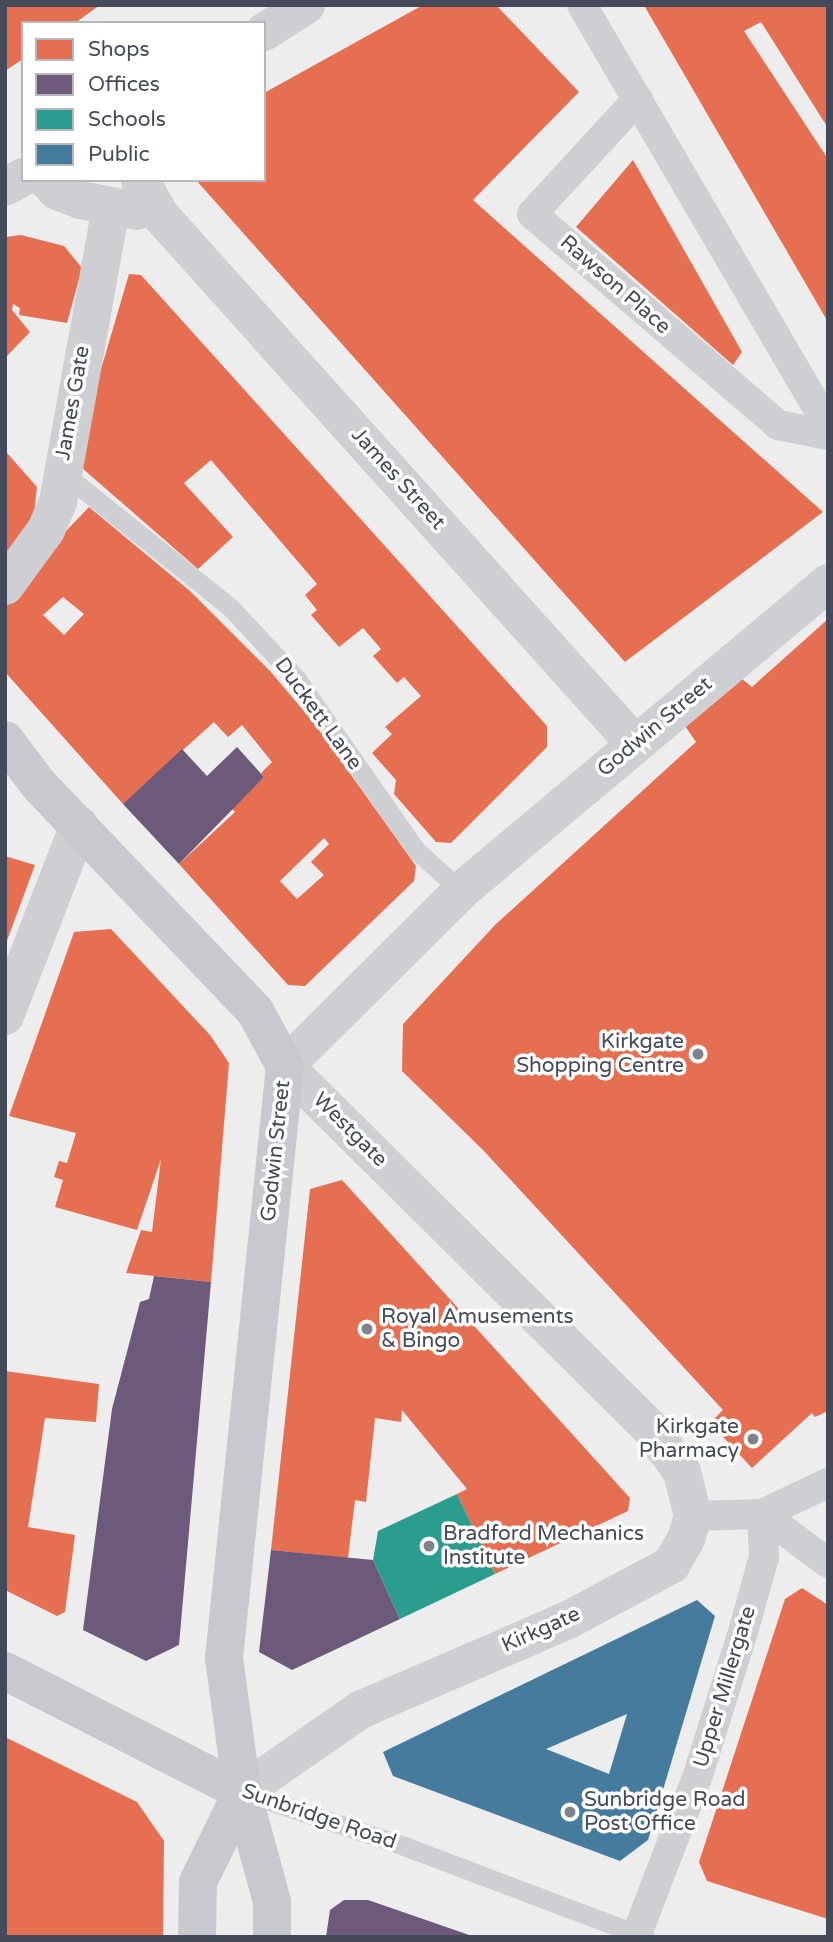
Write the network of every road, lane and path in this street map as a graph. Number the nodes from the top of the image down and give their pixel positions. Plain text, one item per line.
1 (306, 5) edge
2 (587, 7) edge
3 (266, 31) edge
4 (638, 99) junction
5 (21, 178) edge
6 (49, 182) edge
7 (141, 182) edge
8 (5, 187) edge
9 (111, 206) junction
10 (160, 215) junction
11 (828, 426) edge
12 (828, 435) edge
13 (62, 472) junction
14 (828, 583) edge
15 (5, 586) edge
16 (5, 740) edge
17 (635, 744) junction
18 (22, 783) edge
19 (79, 825) junction
20 (461, 891) junction
21 (5, 1016) edge
22 (285, 1066) junction
23 (828, 1483) edge
24 (762, 1514) junction
25 (693, 1516) junction
26 (828, 1563) edge
27 (5, 1671) edge
28 (242, 1792) junction
29 (641, 1935) edge
30 (197, 1937) edge
31 (272, 1937) edge

1 - 3 street
2 - 4 street
4 - 11 street
4 - 12 street, Rawson Place
5 - 8 street
6 - 9 street
7 - 10 street, James Street
9 - 10 street
9 - 13 street, James Gate
10 - 17 street, James Street
13 - 15 street, James Gate
13 - 20 lane, Duckett Lane
14 - 17 street, Godwin Street
16 - 18 main road, Westgate
17 - 20 street, Godwin Street
18 - 19 main road, Westgate
19 - 21 street
19 - 22 main road, Westgate
20 - 22 street, Godwin Street
22 - 25 street, Westgate
22 - 28 main road, Godwin Street
23 - 24 street
24 - 25 street
24 - 26 street
24 - 29 street, Upper Millergate
25 - 28 street, Kirkgate
27 - 28 main road, Sunbridge Road
28 - 29 lane, Sunbridge Road
28 - 30 main road
28 - 31 main road, Godwin Street

